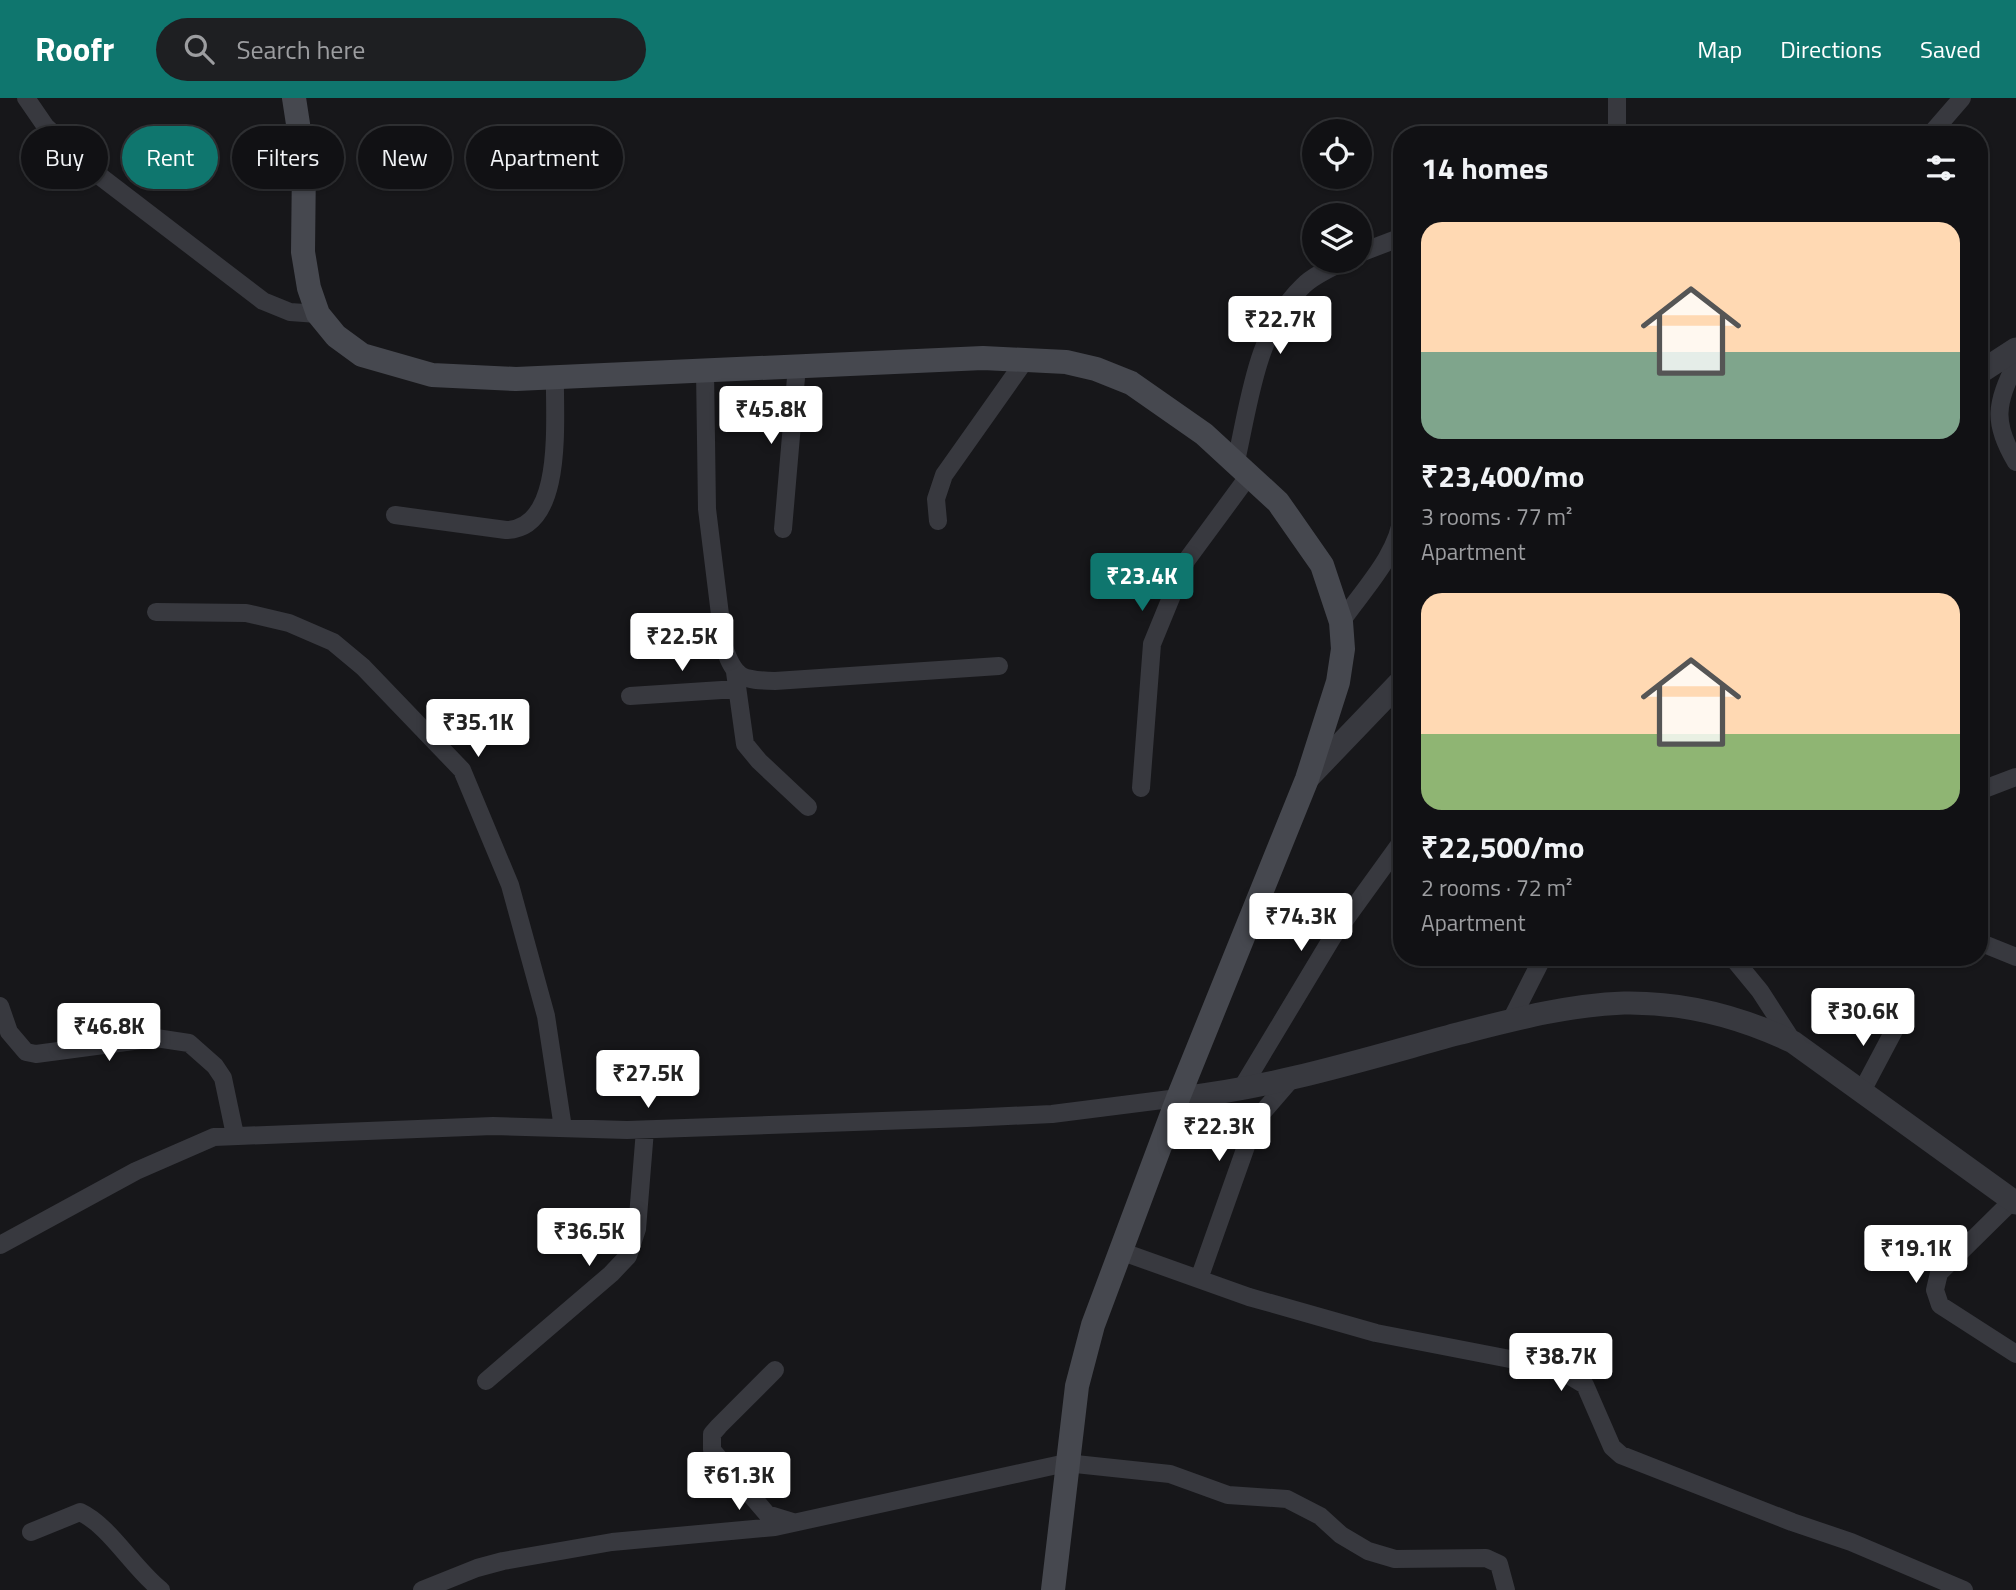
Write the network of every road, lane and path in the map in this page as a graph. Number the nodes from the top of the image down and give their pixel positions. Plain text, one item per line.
1 (26, 98) edge
2 (294, 98) edge
3 (1617, 98) edge
4 (1962, 98) edge
5 (1617, 126) edge
6 (1938, 126) edge
7 (1393, 240) edge
8 (1372, 248) edge
9 (1324, 273) edge
10 (318, 314) junction
11 (2016, 349) edge
12 (1026, 359) junction
13 (2016, 363) edge
14 (797, 366) junction
15 (1988, 367) edge
16 (705, 370) junction
17 (555, 377) junction
18 (2016, 462) edge
19 (1243, 468) junction
20 (394, 515) dead end
21 (938, 521) dead end
22 (783, 529) dead end
23 (1393, 546) edge
24 (156, 612) dead end
25 (1341, 622) junction
26 (999, 666) dead end
27 (736, 680) junction
28 (1393, 689) edge
29 (629, 696) dead end
30 (2016, 776) edge
31 (1307, 779) junction
32 (1988, 787) edge
33 (1141, 788) dead end
34 (808, 807) dead end
35 (1393, 853) edge
36 (1988, 946) edge
37 (2016, 957) edge
38 (1538, 966) edge
39 (1739, 966) edge
40 (0, 1006) edge
41 (1511, 1020) junction
42 (1898, 1023) dead end
43 (1793, 1042) junction
44 (1293, 1077) junction
45 (1240, 1091) junction
46 (1862, 1091) junction
47 (1178, 1098) junction
48 (564, 1128) junction
49 (645, 1129) junction
50 (235, 1135) junction
51 (2014, 1202) edge
52 (0, 1245) edge
53 (1120, 1251) junction
54 (1199, 1279) junction
55 (2016, 1354) edge
56 (775, 1370) dead end
57 (486, 1381) dead end
58 (1066, 1463) junction
59 (796, 1523) junction
60 (31, 1532) dead end
61 (161, 1590) edge
62 (422, 1590) edge
63 (1053, 1590) edge
64 (1506, 1590) edge
65 (1964, 1590) edge

1 - 10 street
2 - 10 main road
3 - 5 street
4 - 6 street
7 - 8 street
9 - 19 street
10 - 17 main road
11 - 15 street
12 - 14 main road
12 - 19 main road
12 - 21 street
13 - 18 street
14 - 16 main road
14 - 22 street
16 - 17 main road
16 - 27 street
17 - 20 street
19 - 25 main road
19 - 33 street
23 - 25 street
24 - 48 street
25 - 31 main road
26 - 27 street
27 - 29 street
27 - 34 street
28 - 31 street
30 - 32 street
31 - 47 main road
35 - 45 street
36 - 37 street
38 - 41 street
39 - 43 street
40 - 50 street
41 - 43 street
41 - 44 street
42 - 46 street
43 - 46 street
44 - 45 street
44 - 54 street
45 - 47 street
46 - 51 street
47 - 49 street
47 - 53 main road
48 - 49 street
48 - 50 street
49 - 57 street
50 - 52 street
51 - 55 street
53 - 54 street
53 - 58 main road
54 - 65 street
56 - 59 street
58 - 59 street
58 - 63 main road
58 - 64 street
59 - 62 street
60 - 61 street

